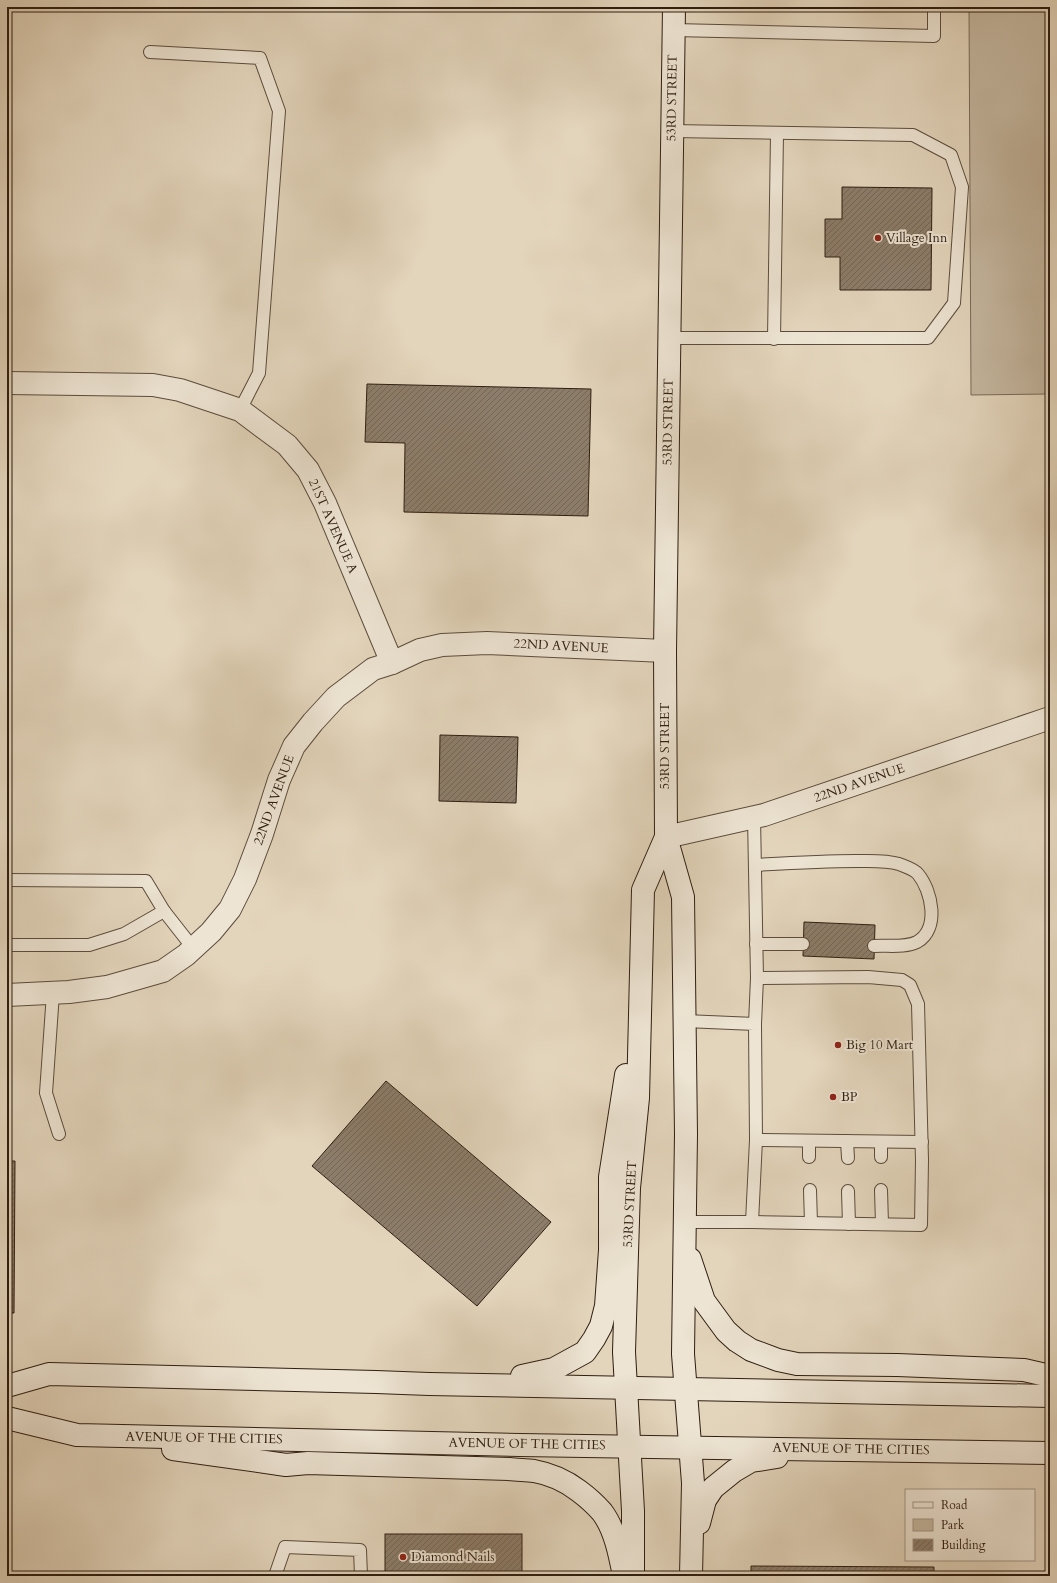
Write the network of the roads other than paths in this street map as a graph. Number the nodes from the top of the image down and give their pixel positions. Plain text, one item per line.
1 (674, 7) edge
2 (934, 7) edge
3 (674, 30) junction
4 (150, 52) dead end
5 (672, 131) junction
6 (777, 133) junction
7 (669, 338) junction
8 (774, 338) junction
9 (7, 383) edge
10 (240, 410) junction
11 (665, 651) junction
12 (392, 663) junction
13 (1050, 718) edge
14 (754, 817) junction
15 (666, 837) junction
16 (755, 865) junction
17 (7, 880) edge
18 (164, 911) junction
19 (756, 944) junction
20 (803, 944) dead end
21 (7, 945) edge
22 (874, 946) dead end
23 (193, 948) junction
24 (756, 978) junction
25 (641, 987) junction
26 (53, 993) junction
27 (7, 995) edge
28 (685, 1022) junction
29 (755, 1024) junction
30 (59, 1134) dead end
31 (756, 1140) junction
32 (809, 1141) junction
33 (847, 1142) junction
34 (881, 1142) junction
35 (922, 1142) junction
36 (809, 1156) dead end
37 (881, 1156) dead end
38 (848, 1158) dead end
39 (810, 1190) dead end
40 (881, 1190) dead end
41 (848, 1191) dead end
42 (686, 1222) junction
43 (752, 1222) junction
44 (810, 1223) junction
45 (849, 1224) junction
46 (882, 1224) junction
47 (686, 1245) junction
48 (1050, 1376) edge
49 (481, 1384) junction
50 (7, 1386) edge
51 (626, 1387) junction
52 (686, 1388) junction
53 (1050, 1396) edge
54 (7, 1418) edge
55 (77, 1435) junction
56 (629, 1446) junction
57 (690, 1447) junction
58 (819, 1449) junction
59 (1050, 1453) edge
60 (274, 1576) edge
61 (361, 1576) edge
62 (624, 1576) edge
63 (633, 1576) edge
64 (692, 1576) edge

1 - 3 street, 53RD STREET
2 - 3 lane
3 - 5 street, 53RD STREET
4 - 10 lane
5 - 6 lane
5 - 7 street, 53RD STREET
6 - 8 lane
6 - 8 lane
7 - 8 lane
7 - 11 street, 53RD STREET
9 - 10 street, 21ST AVENUE A
10 - 12 street, 21ST AVENUE A
11 - 12 street, 22ND AVENUE
11 - 15 street, 53RD STREET
12 - 23 street, 22ND AVENUE
13 - 14 street, 22ND AVENUE
14 - 15 street, 22ND AVENUE
14 - 16 lane
15 - 25 street, 53RD STREET
15 - 28 street, 53RD STREET
16 - 19 lane
16 - 22 lane
17 - 18 lane
18 - 21 lane
18 - 23 lane
19 - 20 lane
19 - 24 lane
23 - 26 street, 22ND AVENUE
24 - 29 lane
24 - 35 lane
25 - 49 street
25 - 51 street, 53RD STREET
26 - 27 street, 22ND AVENUE
26 - 30 lane
28 - 29 lane
28 - 42 street, 53RD STREET
29 - 31 lane
31 - 32 lane
31 - 43 lane
32 - 33 lane
32 - 36 lane
33 - 34 lane
33 - 38 lane
34 - 35 lane
34 - 37 lane
35 - 46 lane
39 - 44 lane
40 - 46 lane
41 - 45 lane
42 - 43 lane
42 - 47 street, 53RD STREET
43 - 44 lane
44 - 45 lane
45 - 46 lane
47 - 48 street
47 - 52 street, 53RD STREET
49 - 50 street
49 - 51 street
51 - 52 street
51 - 56 street, 53RD STREET
52 - 53 street
52 - 57 street, 53RD STREET
54 - 55 street, AVENUE OF THE CITIES
55 - 56 street, AVENUE OF THE CITIES
55 - 62 street
56 - 57 street, AVENUE OF THE CITIES
56 - 63 street, 53RD STREET
57 - 58 street, AVENUE OF THE CITIES
57 - 64 street, 53RD STREET
58 - 59 street, AVENUE OF THE CITIES
58 - 64 street
60 - 61 lane

